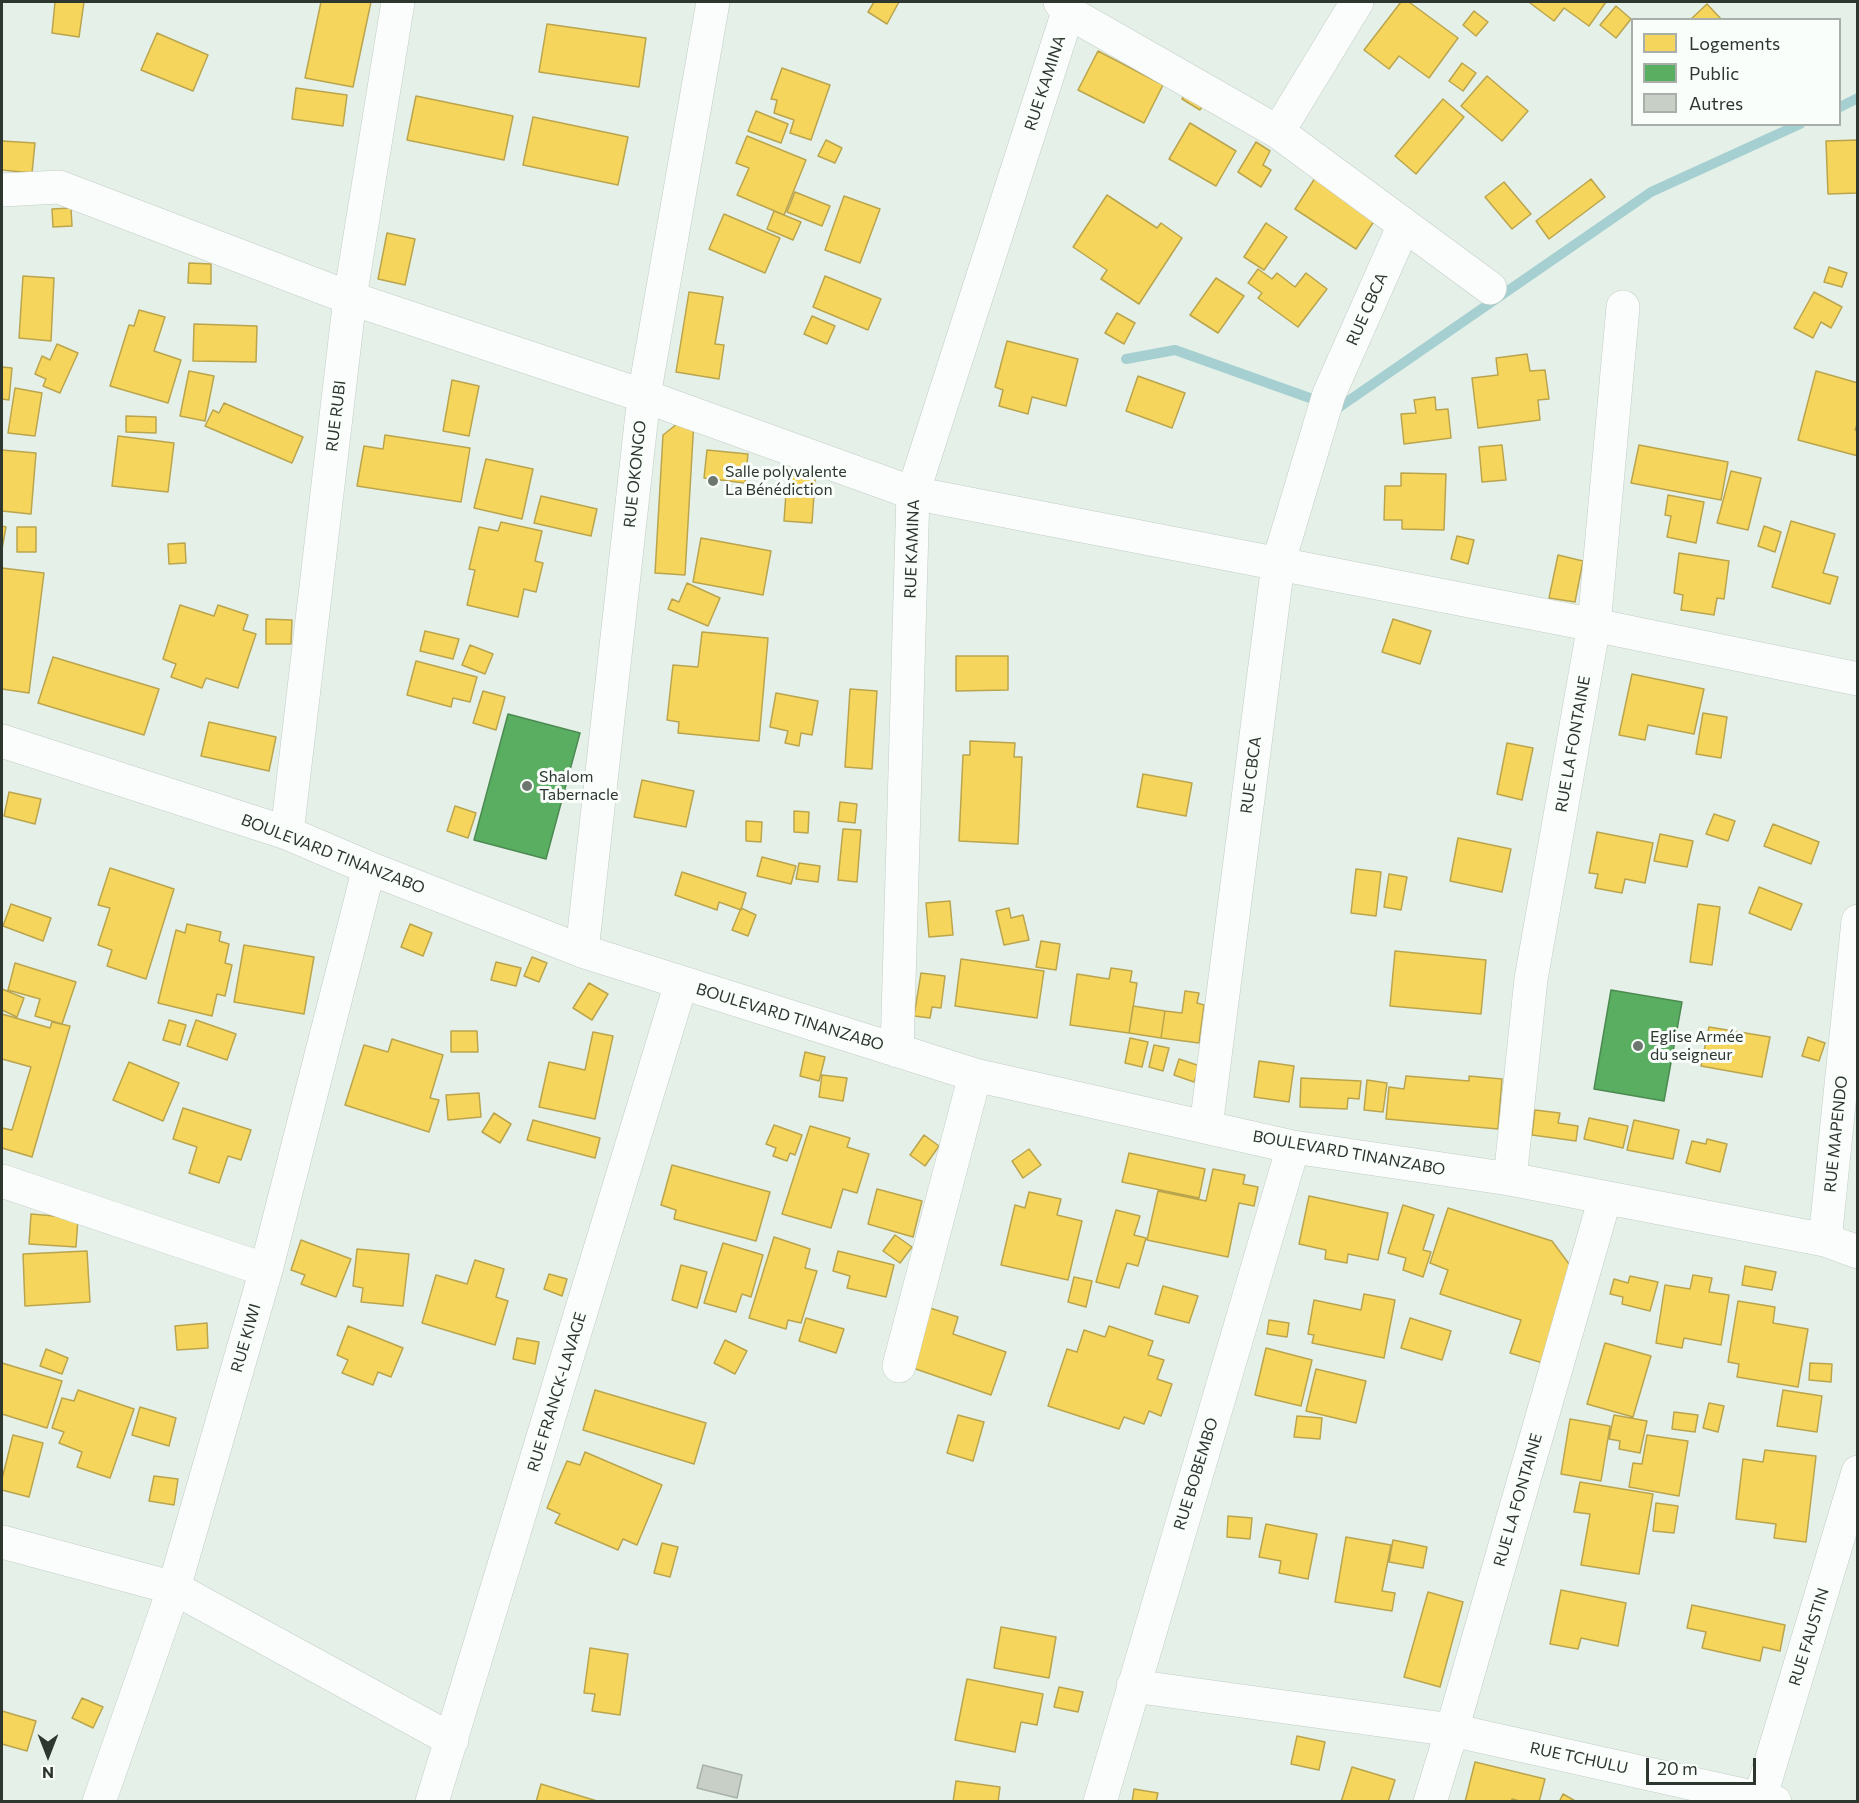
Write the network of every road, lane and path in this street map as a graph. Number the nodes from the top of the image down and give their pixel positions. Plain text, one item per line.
1 (398, 2) edge
2 (713, 2) edge
3 (1357, 2) edge
4 (1064, 7) edge
5 (1278, 132) junction
6 (2, 190) edge
7 (1404, 225) junction
8 (1490, 288) dead end
9 (350, 298) junction
10 (1623, 307) dead end
11 (644, 396) junction
12 (913, 493) junction
13 (1278, 564) junction
14 (1594, 626) junction
15 (1857, 679) edge
16 (2, 741) edge
17 (288, 833) junction
18 (369, 868) junction
19 (1857, 921) edge
20 (582, 951) junction
21 (681, 983) junction
22 (897, 1051) junction
23 (975, 1075) junction
24 (1206, 1127) junction
25 (1293, 1147) junction
26 (1510, 1179) junction
27 (2, 1181) edge
28 (1605, 1198) junction
29 (1825, 1240) junction
30 (1857, 1252) edge
31 (266, 1269) junction
32 (899, 1366) dead end
33 (1857, 1472) edge
34 (2, 1542) edge
35 (174, 1588) junction
36 (1133, 1686) junction
37 (1452, 1730) junction
38 (452, 1740) junction
39 (1765, 1800) edge
40 (99, 1802) edge
41 (432, 1802) edge
42 (1100, 1802) edge
43 (1430, 1802) edge

1 - 9 street, RUE RUBI
2 - 11 street, RUE OKONGO
3 - 5 street
4 - 5 street
4 - 12 street, RUE KAMINA
5 - 7 street
6 - 9 street
7 - 8 street
7 - 13 street, RUE CBCA
9 - 11 street
9 - 17 street, RUE RUBI
10 - 14 street, RUE LA FONTAINE
11 - 12 street
11 - 20 street, RUE OKONGO
12 - 13 street
12 - 22 street, RUE KAMINA
13 - 14 street
13 - 24 street, RUE CBCA
14 - 15 street
14 - 26 street, RUE LA FONTAINE
16 - 17 street, BOULEVARD TINANZABO
17 - 18 street, BOULEVARD TINANZABO
18 - 20 street, BOULEVARD TINANZABO
18 - 31 street, RUE KIWI
19 - 29 street, RUE MAPENDO
20 - 21 street, BOULEVARD TINANZABO
21 - 22 street, BOULEVARD TINANZABO
21 - 38 street, RUE FRANCK-LAVAGE
22 - 23 street, BOULEVARD TINANZABO
23 - 24 street, BOULEVARD TINANZABO
23 - 32 street
24 - 25 street, BOULEVARD TINANZABO
25 - 26 street, BOULEVARD TINANZABO
25 - 36 street, RUE BOBEMBO
26 - 28 street, BOULEVARD TINANZABO
27 - 31 street
28 - 29 street, BOULEVARD TINANZABO
28 - 37 street, RUE LA FONTAINE
29 - 30 street, BOULEVARD TINANZABO
31 - 35 street, RUE KIWI
33 - 39 street, RUE FAUSTIN
34 - 35 street
35 - 38 street
35 - 40 street, RUE KIWI
36 - 37 street, RUE TCHULU
36 - 42 street, RUE BOBEMBO
37 - 39 street, RUE TCHULU
37 - 43 street, RUE LA FONTAINE
38 - 41 street, RUE FRANCK-LAVAGE

